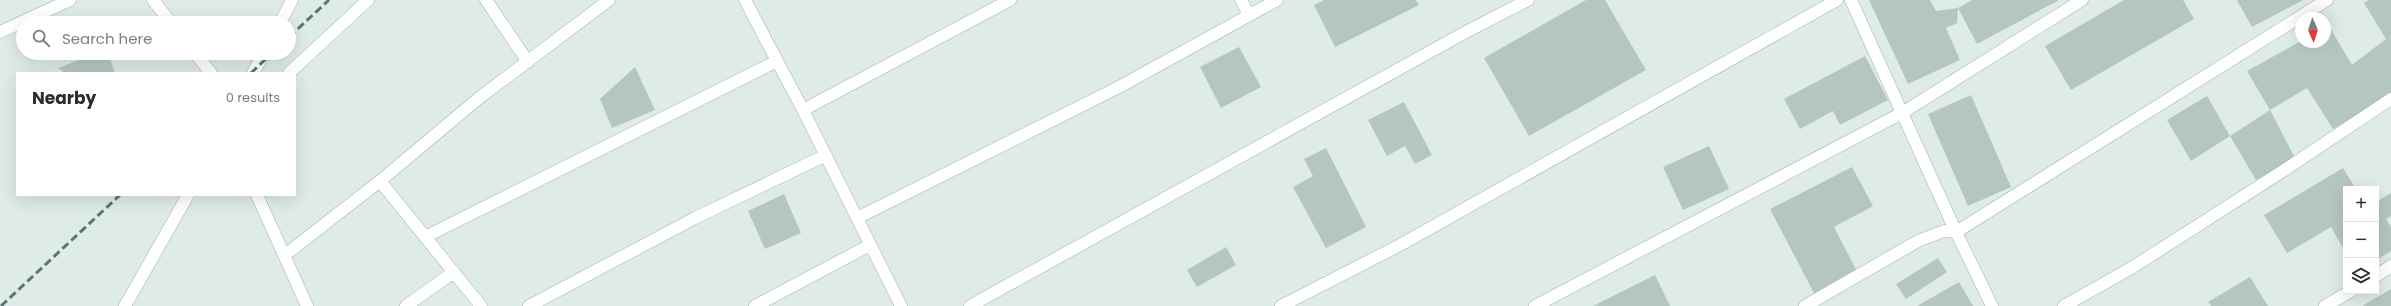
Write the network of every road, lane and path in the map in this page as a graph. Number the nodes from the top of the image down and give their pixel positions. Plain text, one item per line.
1 (70, 0) edge
2 (153, 0) edge
3 (292, 0) edge
4 (368, 0) edge
5 (486, 0) edge
6 (609, 0) edge
7 (745, 0) edge
8 (1010, 0) edge
9 (1241, 0) edge
10 (1277, 0) edge
11 (1528, 0) edge
12 (1837, 0) edge
13 (1851, 0) edge
14 (2082, 0) edge
15 (2327, 0) edge
16 (1249, 15) junction
17 (35, 16) edge
18 (166, 16) edge
19 (284, 16) edge
20 (16, 25) edge
21 (0, 32) edge
22 (201, 60) edge
23 (260, 60) edge
24 (777, 61) junction
25 (528, 62) junction
26 (210, 72) edge
27 (254, 72) edge
28 (290, 72) edge
29 (2391, 99) edge
30 (803, 110) junction
31 (1902, 113) junction
32 (826, 155) junction
33 (380, 182) junction
34 (187, 196) edge
35 (257, 196) edge
36 (857, 218) junction
37 (1956, 232) junction
38 (425, 237) junction
39 (870, 245) junction
40 (285, 255) junction
41 (2391, 266) edge
42 (454, 272) junction
43 (2379, 274) edge
44 (2347, 298) edge
45 (125, 306) edge
46 (307, 306) edge
47 (406, 306) edge
48 (481, 306) edge
49 (529, 306) edge
50 (755, 306) edge
51 (901, 306) edge
52 (970, 306) edge
53 (1281, 306) edge
54 (1535, 306) edge
55 (1804, 306) edge
56 (1992, 306) edge
57 (2064, 306) edge
58 (2325, 306) edge

1 - 17 street
2 - 18 street
3 - 19 street
4 - 28 street
5 - 25 street
6 - 25 street
7 - 24 street
8 - 30 street
9 - 16 street
10 - 16 street
11 - 52 street
12 - 53 street
13 - 31 street
14 - 31 street
15 - 37 street
16 - 36 street
20 - 21 street
22 - 26 street
23 - 27 street
24 - 30 street
24 - 38 street
25 - 33 street
29 - 57 street
30 - 32 street
31 - 37 street
31 - 54 street
32 - 36 street
32 - 49 street
33 - 38 street
33 - 40 street
34 - 45 street
35 - 40 street
36 - 39 street
37 - 55 street
37 - 56 street
38 - 42 street
39 - 50 street
39 - 51 street
40 - 46 street
41 - 43 street
42 - 47 street
42 - 48 street
44 - 58 street

